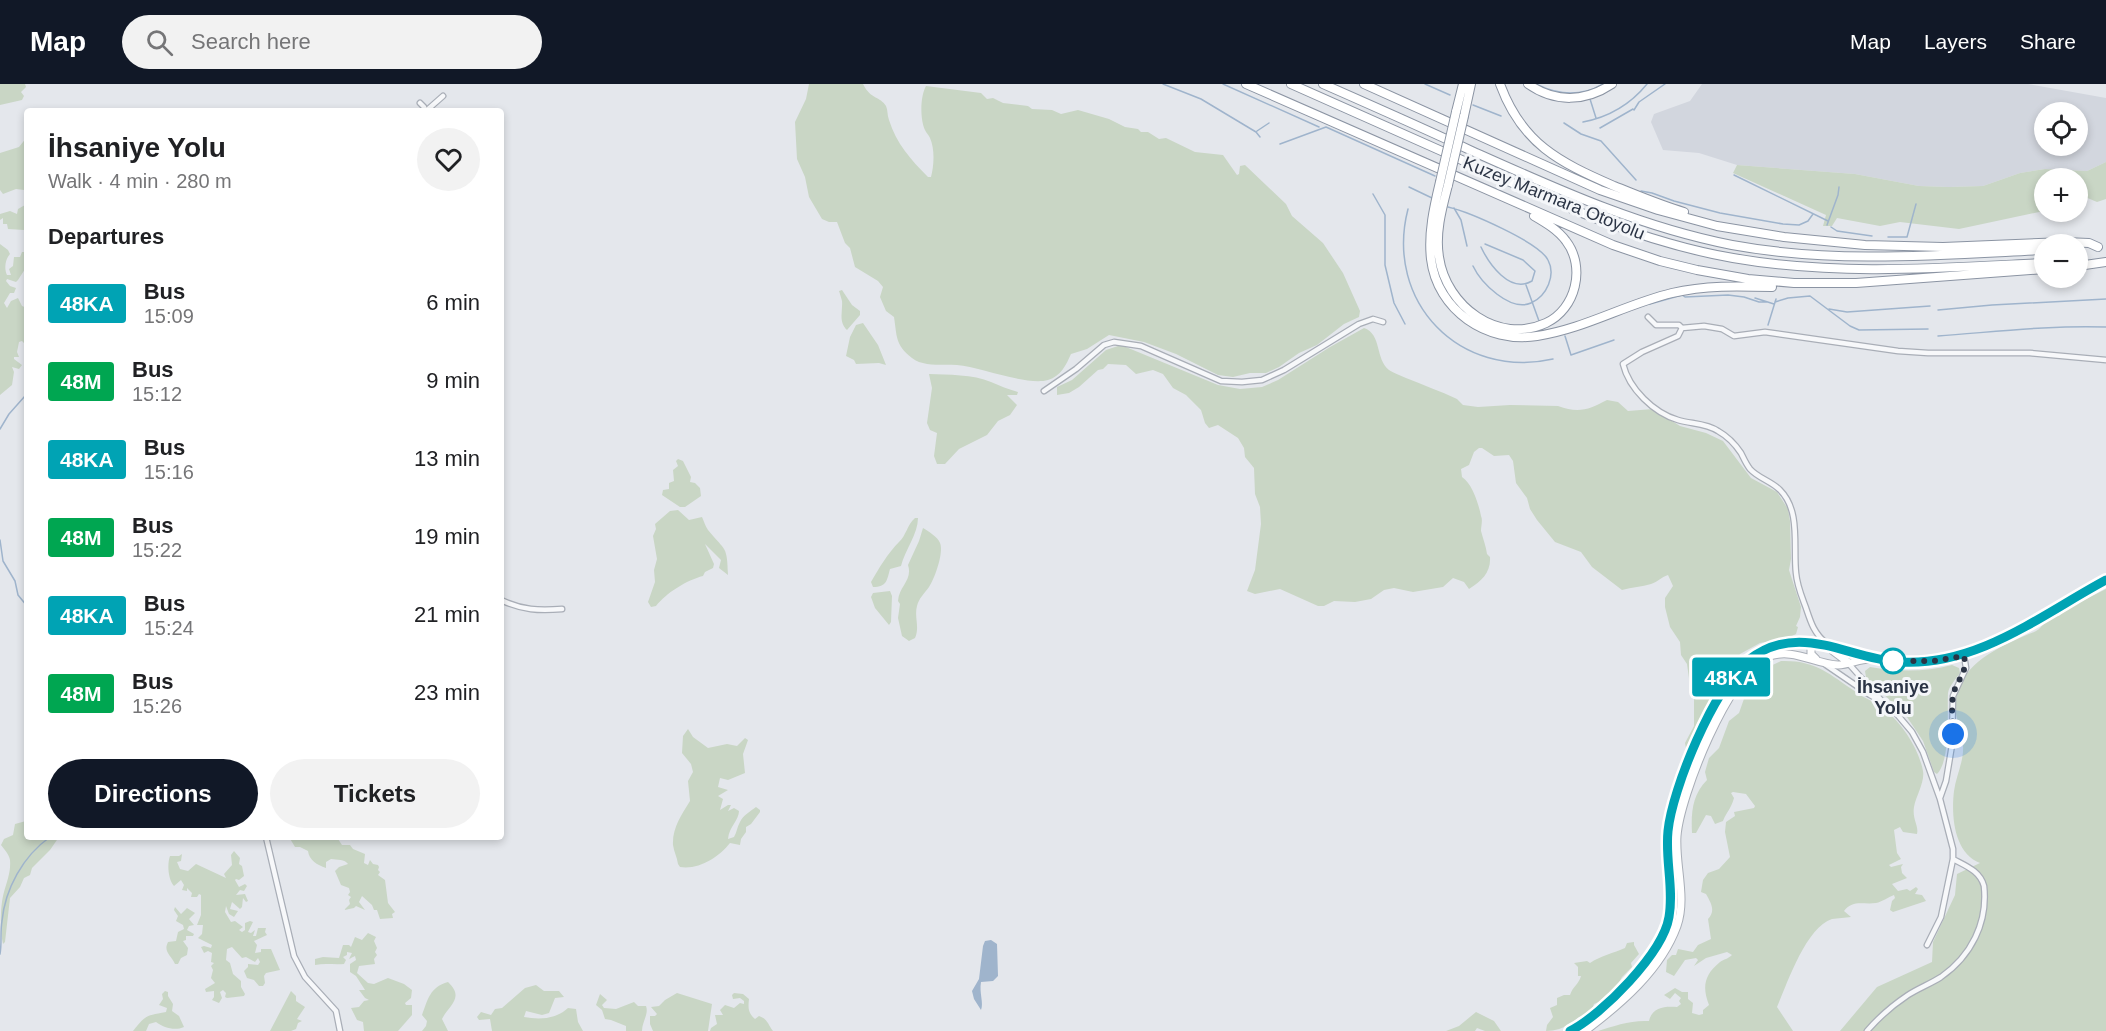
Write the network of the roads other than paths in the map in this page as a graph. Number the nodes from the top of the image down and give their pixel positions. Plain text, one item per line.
1 (1246, 84) edge
2 (1291, 84) edge
3 (1323, 84) edge
4 (1364, 84) edge
5 (1463, 84) edge
6 (1471, 84) edge
7 (1500, 84) edge
8 (1528, 84) edge
9 (1612, 84) edge
10 (443, 96) dead end
11 (420, 103) dead end
12 (424, 108) edge
13 (429, 108) edge
14 (1460, 114) junction
15 (1401, 153) junction
16 (1444, 183) junction
17 (1828, 242) junction
18 (2102, 247) edge
19 (2034, 251) edge
20 (2088, 261) edge
21 (2106, 261) edge
22 (2034, 263) edge
23 (2088, 265) edge
24 (2034, 270) edge
25 (1872, 282) junction
26 (1648, 317) dead end
27 (1383, 321) dead end
28 (1682, 328) junction
29 (2106, 360) edge
30 (1044, 391) dead end
31 (2106, 580) edge
32 (504, 601) edge
33 (562, 609) dead end
34 (1811, 625) junction
35 (1810, 645) junction
36 (1831, 648) junction
37 (1964, 656) junction
38 (1878, 659) junction
39 (1857, 660) junction
40 (1822, 661) junction
41 (1848, 663) junction
42 (1856, 673) junction
43 (1883, 702) junction
44 (1940, 798) junction
45 (267, 840) edge
46 (1953, 859) junction
47 (1927, 945) dead end
48 (340, 1031) edge
49 (1570, 1031) edge
50 (1585, 1031) edge
51 (1867, 1031) edge

1 - 15 highway
2 - 22 highway, Kuzey Marmara Otoyolu
3 - 19 highway, Kuzey Marmara Otoyolu
4 - 17 highway
5 - 14 highway
6 - 14 highway
7 - 17 highway
8 - 9 highway
10 - 13 street
11 - 12 street
14 - 16 highway, bridge
15 - 16 highway
15 - 25 highway
16 - 25 highway
17 - 18 highway
20 - 21 highway
21 - 23 highway
24 - 25 highway
26 - 28 street
27 - 30 street
28 - 29 street
28 - 34 street
31 - 37 main road
32 - 33 street
34 - 35 street
34 - 36 street
35 - 36 main road
35 - 40 main road
35 - 49 main road
36 - 38 main road
36 - 40 main road
36 - 41 main road
37 - 38 main road
37 - 44 street
38 - 39 main road
39 - 41 main road
39 - 42 street
40 - 41 main road
40 - 43 street
40 - 50 main road
41 - 42 street
42 - 43 street
43 - 44 street
44 - 46 street
45 - 48 street
46 - 47 street
46 - 51 street

